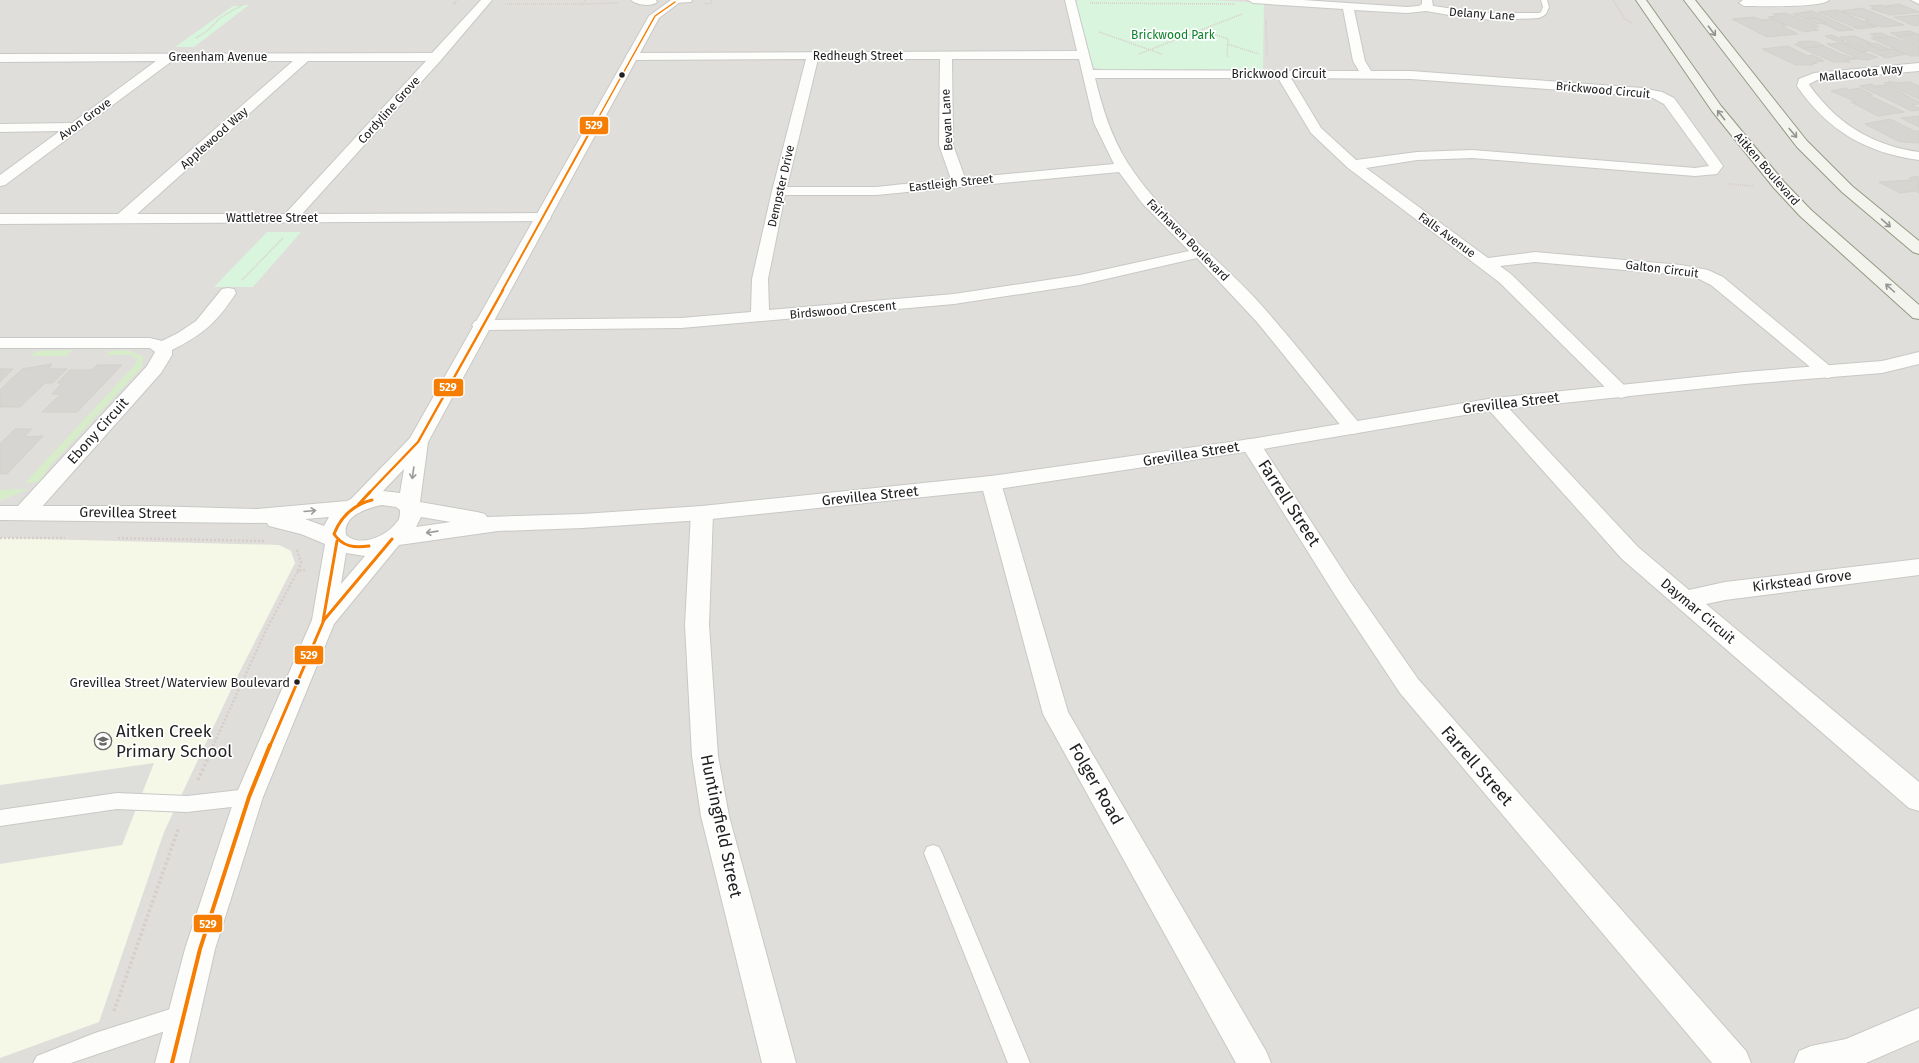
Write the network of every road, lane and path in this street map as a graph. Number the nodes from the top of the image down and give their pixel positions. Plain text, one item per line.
1 (457, 0) edge
2 (636, 0) edge
3 (1070, 0) edge
4 (1253, 0) edge
5 (1544, 0) edge
6 (1641, 0) edge
7 (1689, 0) edge
8 (1824, 0) edge
9 (1916, 0) edge
10 (680, 1) edge
11 (1919, 1) edge
12 (485, 2) edge
13 (1744, 3) dead end
14 (583, 4) dead end
15 (242, 5) dead end
16 (652, 5) edge
17 (1424, 5) edge
18 (1348, 6) junction
19 (1244, 12) dead end
20 (1539, 15) joint
21 (1266, 18) dead end
22 (1202, 30) junction
23 (1097, 31) dead end
24 (195, 38) dead end
25 (1227, 44) junction
26 (1150, 50) junction
27 (1163, 54) dead end
28 (946, 55) junction
29 (1083, 55) junction
30 (1260, 55) dead end
31 (437, 56) junction
32 (632, 56) junction
33 (813, 56) junction
34 (1135, 56) dead end
35 (170, 57) junction
36 (305, 57) junction
37 (1267, 57) dead end
38 (0, 58) edge
39 (1226, 63) dead end
40 (1919, 67) edge
41 (1088, 74) junction
42 (1282, 74) junction
43 (1366, 74) junction
44 (0, 128) edge
45 (74, 128) junction
46 (1919, 156) edge
47 (1353, 165) junction
48 (1123, 167) junction
49 (0, 182) edge
50 (960, 182) junction
51 (1721, 183) dead end
52 (1758, 186) dead end
53 (779, 191) junction
54 (290, 218) junction
55 (543, 218) junction
56 (0, 219) edge
57 (122, 219) junction
58 (287, 234) dead end
59 (1919, 249) edge
60 (1199, 253) junction
61 (1486, 263) junction
62 (228, 293) joint
63 (1919, 314) edge
64 (760, 317) junction
65 (481, 325) junction
66 (0, 343) edge
67 (162, 348) junction
68 (1919, 358) edge
69 (1882, 367) junction
70 (1919, 368) edge
71 (1828, 372) junction
72 (1621, 392) junction
73 (1494, 404) junction
74 (1353, 428) junction
75 (418, 442) junction
76 (1251, 445) junction
77 (991, 483) junction
78 (355, 506) junction
79 (410, 506) junction
80 (0, 513) edge
81 (24, 513) junction
82 (702, 513) junction
83 (257, 516) junction
84 (498, 523) junction
85 (0, 538) edge
86 (67, 538) dead end
87 (113, 538) dead end
88 (393, 538) junction
89 (337, 540) junction
90 (269, 541) dead end
91 (296, 547) dead end
92 (1919, 567) edge
93 (298, 571) dead end
94 (1685, 600) junction
95 (324, 620) junction
96 (249, 797) junction
97 (1919, 799) edge
98 (0, 818) edge
99 (933, 853) dead end
100 (184, 1015) junction
101 (1919, 1024) edge
102 (44, 1063) edge
103 (172, 1063) edge
104 (779, 1063) edge
105 (1019, 1063) edge
106 (1254, 1063) edge
107 (1734, 1063) edge
108 (1811, 1063) edge

1 - 12 path
2 - 16 street
3 - 29 street, Fairhaven Boulevard
4 - 18 street, Delany Lane
5 - 20 lane
63 -> 6 main road, Aitken Boulevard
7 -> 59 main road
8 - 13 street
9 - 11 street
10 - 16 street
12 - 14 path
12 - 31 street, Cordyline Grove
15 - 24 path
16 - 32 street
17 - 18 street, Delany Lane
17 - 20 street, Delany Lane
18 - 43 street
19 - 22 path
21 - 37 path
22 - 25 path
22 - 26 path
23 - 26 path
25 - 30 path
25 - 39 path
26 - 27 path
26 - 34 path
28 - 29 street, Redheugh Street
28 - 33 street, Redheugh Street
28 - 50 street, Bevan Lane
29 - 41 street, Fairhaven Boulevard
31 - 36 street, Greenham Avenue
31 - 54 street, Cordyline Grove
32 - 33 street, Redheugh Street
32 - 55 street
33 - 53 street, Dempster Drive
35 - 36 street, Greenham Avenue
35 - 38 street, Greenham Avenue
35 - 45 street, Avon Grove
36 - 57 street, Applewood Way
40 - 46 street, Mallacoota Way
41 - 42 street, Brickwood Circuit
41 - 48 street, Fairhaven Boulevard
42 - 43 street, Brickwood Circuit
42 - 47 street, Falls Avenue
43 - 47 street, Brickwood Circuit
44 - 45 street
45 - 49 street, Avon Grove
47 - 61 street, Falls Avenue
48 - 50 street, Eastleigh Street
48 - 60 street, Fairhaven Boulevard
50 - 53 street, Eastleigh Street
51 - 52 path
53 - 64 street, Dempster Drive
54 - 55 street, Wattletree Street
54 - 57 street, Wattletree Street
55 - 65 street
56 - 57 street, Wattletree Street
58 - 62 path
60 - 64 street, Birdswood Crescent
60 - 74 street, Fairhaven Boulevard
61 - 71 street, Galton Circuit
61 - 72 street, Falls Avenue
62 - 67 street
64 - 65 street, Birdswood Crescent
65 - 75 street
66 - 67 street
67 - 81 street, Ebony Circuit
68 - 69 street
69 - 70 street
69 - 71 street, Grevillea Street
71 - 72 street, Grevillea Street
72 - 73 street, Grevillea Street
73 - 74 street, Grevillea Street
73 - 94 street, Daymar Circuit
74 - 76 street, Grevillea Street
75 - 78 street
75 -> 79 street
76 - 77 street, Grevillea Street
76 - 107 street, Farrell Street
77 - 82 street, Grevillea Street
77 - 106 street, Folger Road
78 - 79 street, Grevillea Street
83 -> 78 street, Grevillea Street
78 - 89 street
79 - 84 street, Grevillea Street
79 - 88 street
80 - 81 street, Grevillea Street
81 - 83 street, Grevillea Street
82 - 84 street, Grevillea Street
82 - 104 street, Huntingfield Street
83 - 89 street, Grevillea Street
84 -> 88 street, Grevillea Street
85 - 86 path
87 - 90 path
88 - 89 street, Grevillea Street
88 - 95 street
89 - 95 street
91 - 93 path
92 - 94 street, Kirkstead Grove
94 - 97 street, Daymar Circuit
95 - 96 street
96 - 98 lane
96 - 100 street
99 - 105 lane
100 - 102 lane
100 - 103 street
101 - 108 street

